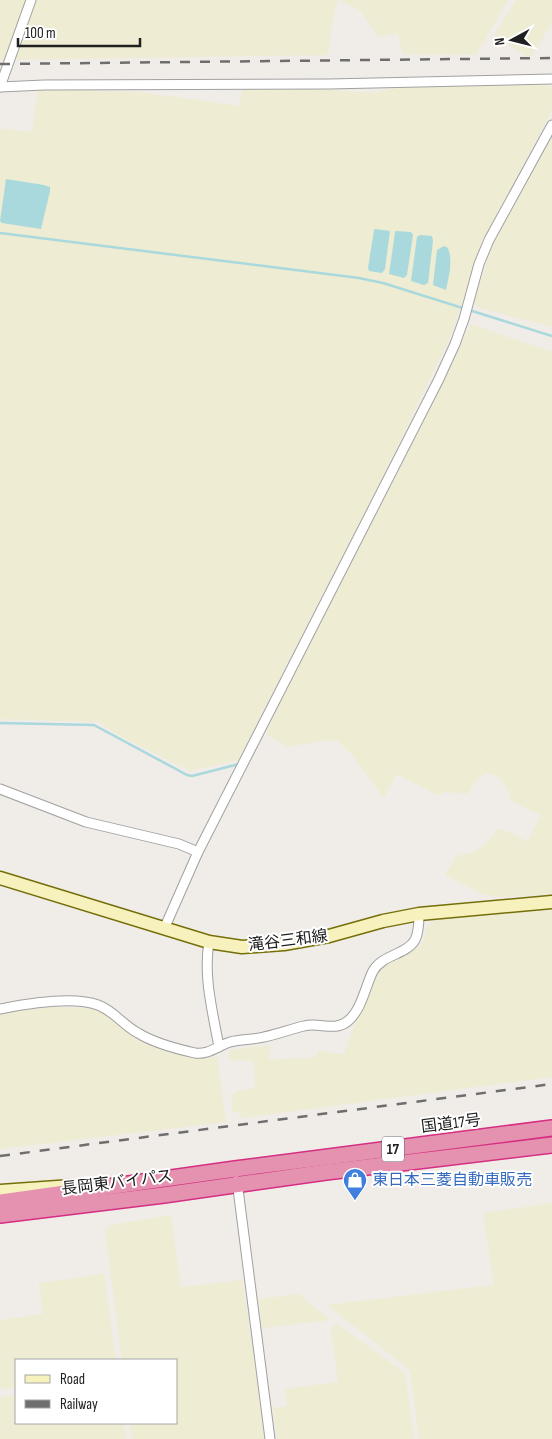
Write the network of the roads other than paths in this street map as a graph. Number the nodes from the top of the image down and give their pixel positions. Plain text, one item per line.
1 (32, 0) edge
2 (552, 79) edge
3 (0, 87) edge
4 (552, 125) edge
5 (0, 789) edge
6 (198, 852) junction
7 (0, 878) edge
8 (552, 902) edge
9 (419, 914) junction
10 (164, 929) junction
11 (210, 942) junction
12 (0, 1009) edge
13 (219, 1047) junction
14 (552, 1128) edge
15 (552, 1144) edge
16 (235, 1169) junction
17 (237, 1184) junction
18 (114, 1186) junction
19 (0, 1191) edge
20 (0, 1202) edge
21 (98, 1203) junction
22 (0, 1214) edge
23 (0, 1222) edge
24 (270, 1439) edge

1 - 3 street
2 - 3 street
4 - 6 street
5 - 6 street
6 - 10 street
7 - 10 main road, 滝谷三和線
8 - 9 main road, 滝谷三和線
9 - 11 main road, 滝谷三和線
9 - 13 street
10 - 11 main road, 滝谷三和線
11 - 13 street
12 - 13 street
14 - 16 highway, 国道17号 / 17
15 - 17 highway, 国道17号 / 17
16 - 17 street
16 - 18 highway, 長岡東バイパス / 17
17 - 21 highway, 長岡東バイパス / 17
17 - 24 street
18 - 19 main road
18 - 20 highway, 長岡東バイパス / 17
21 - 22 highway, 長岡東バイパス / 17
21 - 23 main road

